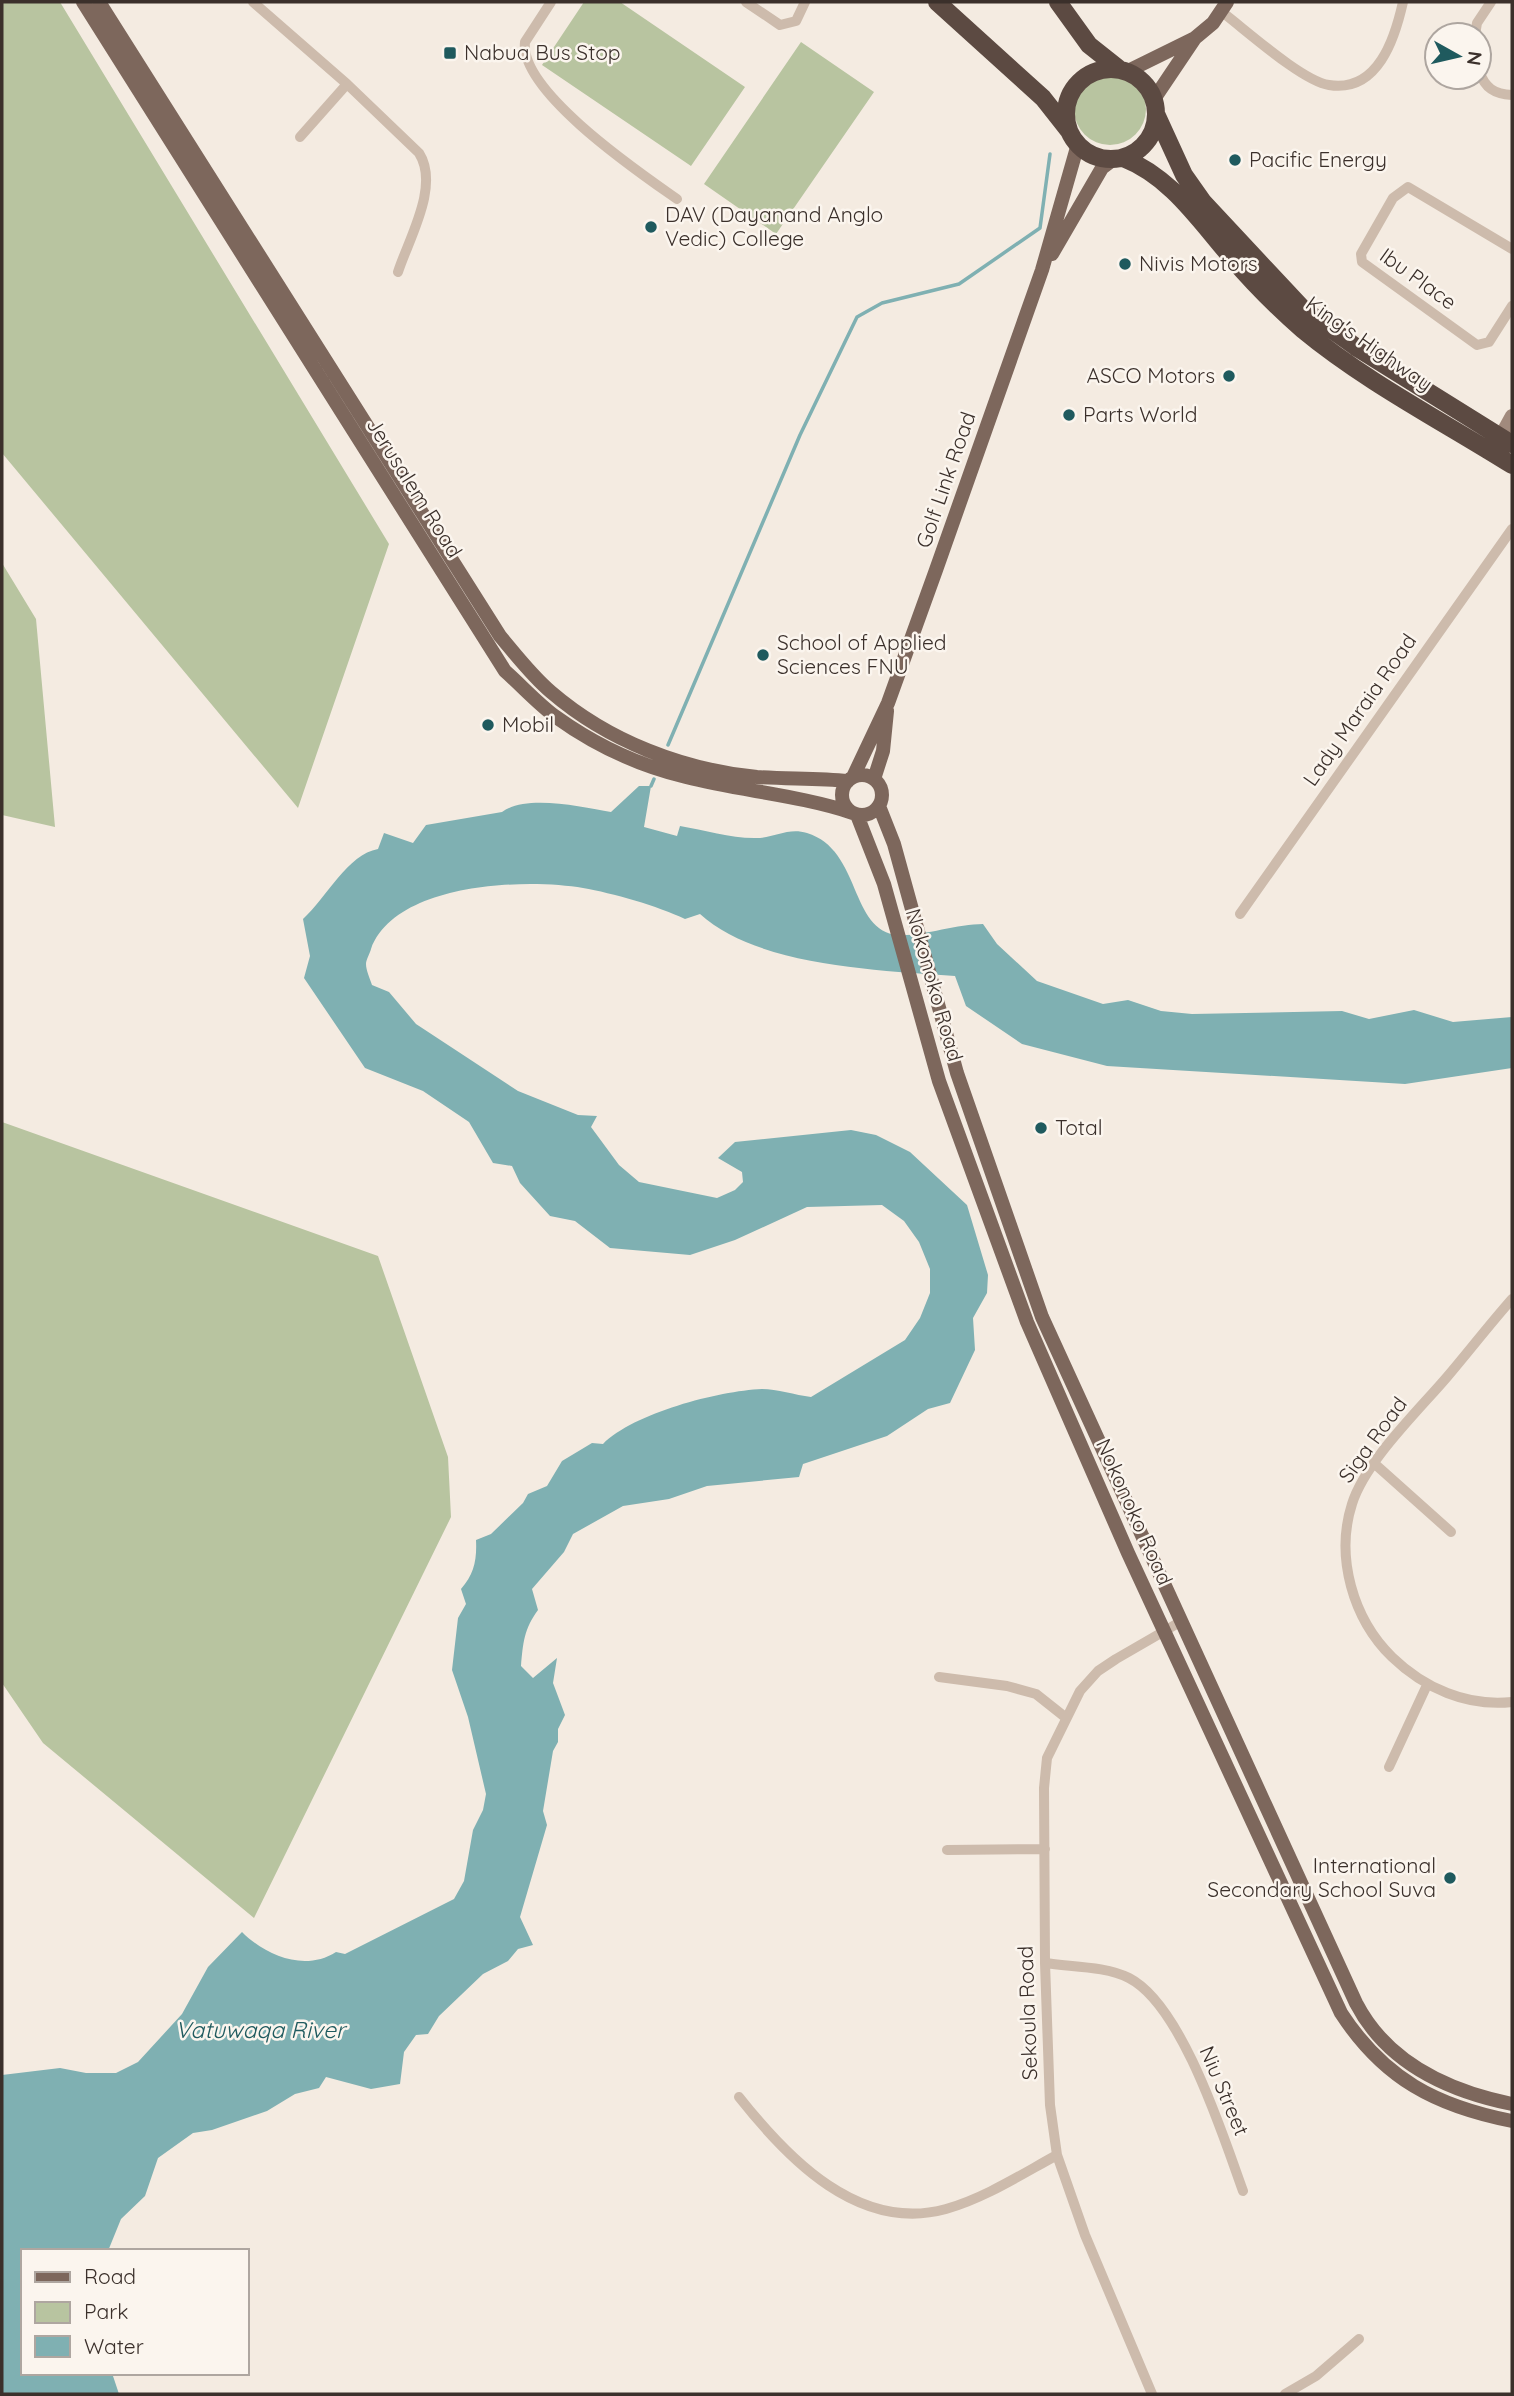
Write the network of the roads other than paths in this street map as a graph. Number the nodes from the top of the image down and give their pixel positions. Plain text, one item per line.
1 (83, 2) edge
2 (99, 2) edge
3 (253, 2) edge
4 (551, 2) edge
5 (746, 2) edge
6 (805, 2) edge
7 (937, 2) edge
8 (1058, 2) edge
9 (1403, 2) edge
10 (1491, 2) edge
11 (1225, 7) edge
12 (1478, 21) edge
13 (1195, 38) junction
14 (1123, 70) junction
15 (347, 84) junction
16 (1493, 91) edge
17 (1512, 95) edge
18 (1156, 108) junction
19 (300, 137) dead end
20 (1074, 139) junction
21 (1118, 158) junction
22 (677, 199) dead end
23 (1512, 249) edge
24 (1042, 270) junction
25 (398, 272) dead end
26 (1512, 306) edge
27 (1512, 416) edge
28 (1502, 444) edge
29 (1512, 465) edge
30 (1512, 528) edge
31 (888, 703) junction
32 (851, 779) junction
33 (874, 779) junction
34 (879, 806) junction
35 (855, 814) junction
36 (1240, 914) dead end
37 (1023, 1265) junction
38 (1008, 1271) junction
39 (1512, 1299) edge
40 (1376, 1465) junction
41 (1451, 1532) dead end
42 (1180, 1622) junction
43 (1166, 1631) junction
44 (939, 1677) dead end
45 (1427, 1685) junction
46 (1512, 1702) edge
47 (1065, 1717) junction
48 (1389, 1767) dead end
49 (1045, 1849) junction
50 (947, 1850) dead end
51 (1045, 1963) junction
52 (739, 2097) dead end
53 (1512, 2104) edge
54 (1512, 2121) edge
55 (1057, 2155) junction
56 (1244, 2191) dead end
57 (1359, 2339) dead end
58 (1152, 2394) edge
59 (1285, 2394) edge

1 - 35 main road, Jerusalem Road
2 - 32 main road, Jerusalem Road
3 - 15 street
4 - 22 street
5 - 6 street
7 - 20 highway
8 - 14 highway
9 - 11 street
10 - 12 street
11 - 13 main road
13 - 14 main road
13 - 18 main road
14 - 18 highway
14 - 20 highway
15 - 19 street
15 - 25 street
16 - 17 street
18 - 21 highway
18 - 28 highway, King's Highway
20 - 21 highway
20 - 24 main road, Golf Link Road
21 - 24 main road, Golf Link Road
21 - 28 highway, King's Highway
23 - 26 street, Ibu Place
24 - 31 main road, Golf Link Road
27 - 28 main road
28 - 29 highway, King's Highway
30 - 36 street, Lady Maraia Road
31 - 32 main road, Golf Link Road
31 - 33 main road, Golf Link Road
32 - 33 main road
32 - 35 main road
33 - 34 main road
34 - 35 main road
34 - 37 main road, Nokonoko Road
35 - 38 main road, Nokonoko Road
37 - 38 main road
37 - 42 main road, Nokonoko Road
38 - 43 main road, Nokonoko Road
39 - 40 street, Siga Road
40 - 41 street
40 - 45 street, Siga Road
42 - 43 street, Sekoula Road
42 - 53 main road, Nokonoko Road
43 - 47 street, Sekoula Road
43 - 54 main road, Nokonoko Road
44 - 47 street
45 - 46 street, Siga Road
45 - 48 street
47 - 49 street, Sekoula Road
49 - 50 street
49 - 51 street, Sekoula Road
51 - 55 street, Sekoula Road
51 - 56 street, Niu Street
52 - 55 street
55 - 58 street, Sekoula Road
57 - 59 street

